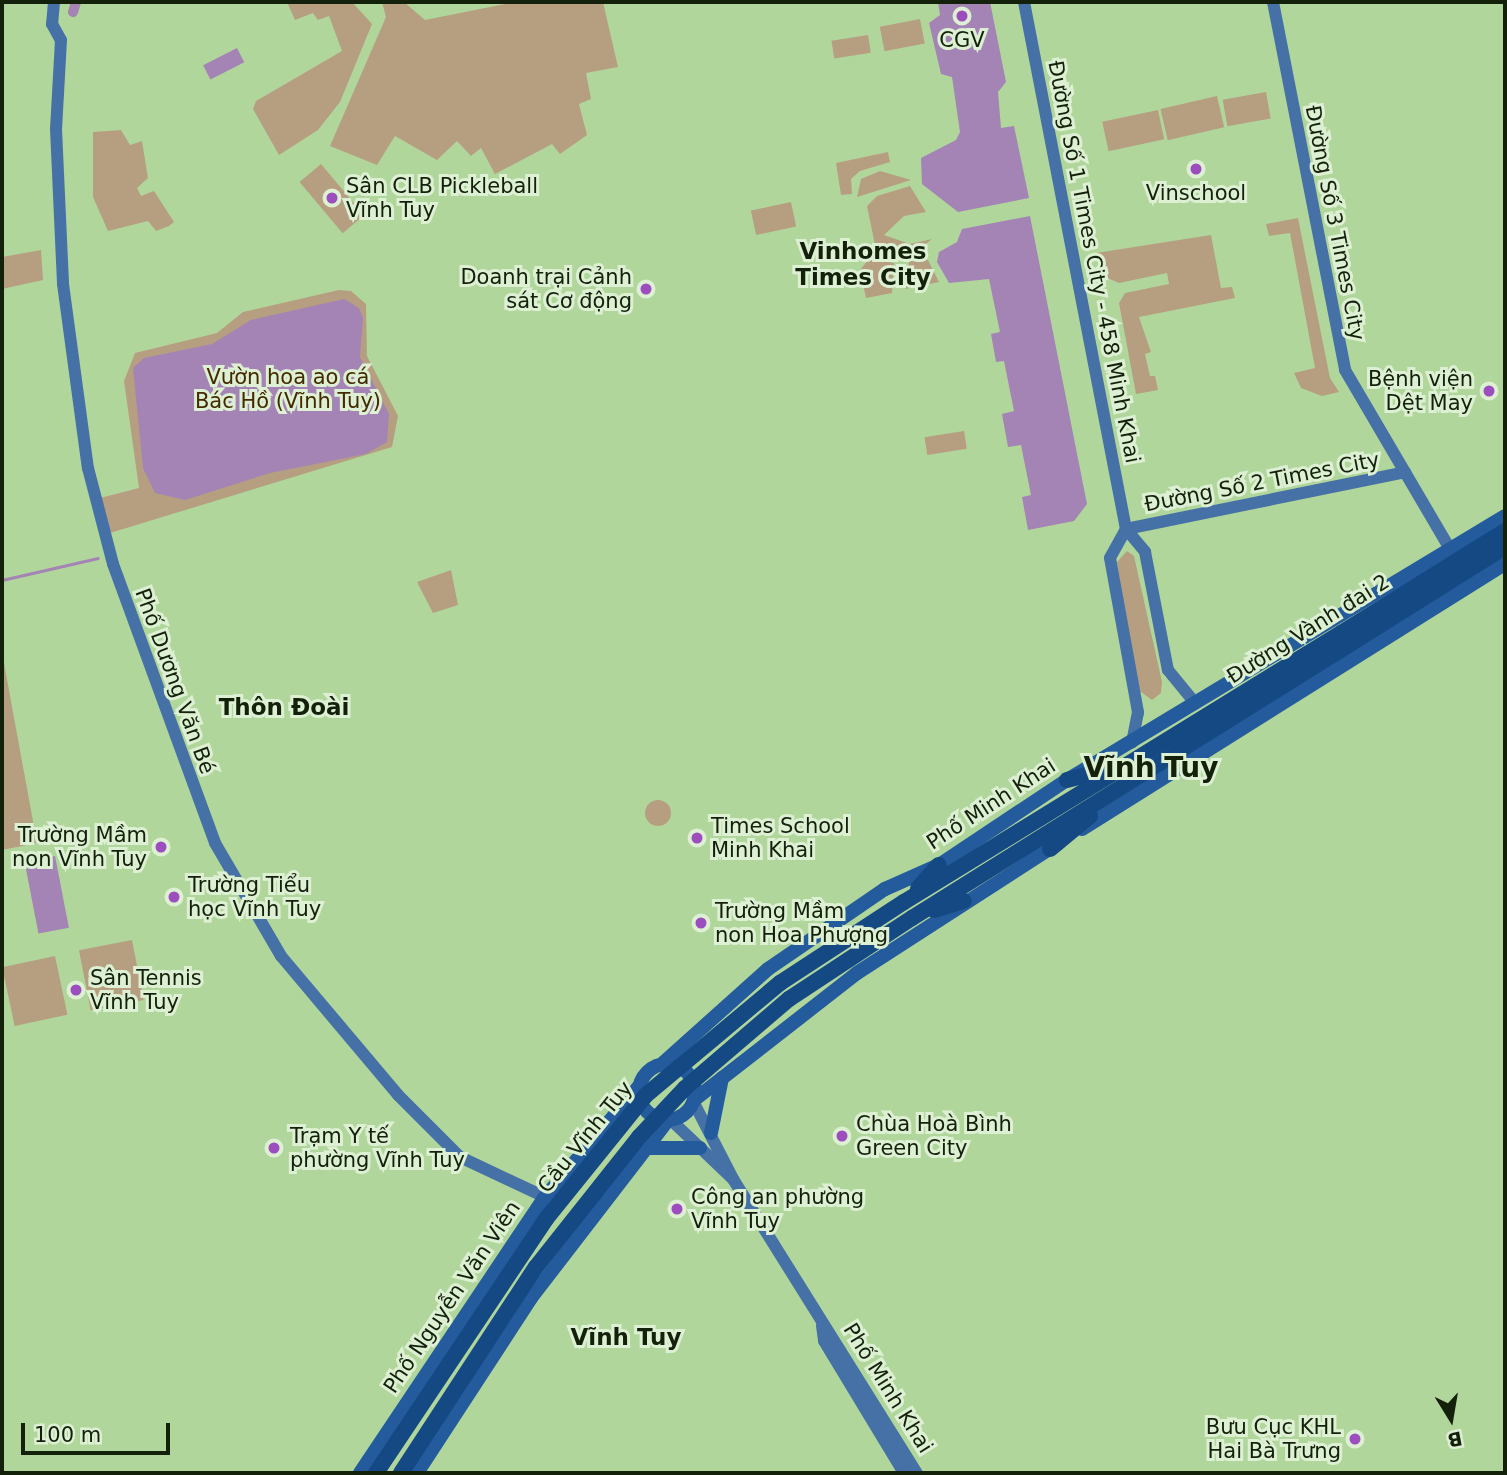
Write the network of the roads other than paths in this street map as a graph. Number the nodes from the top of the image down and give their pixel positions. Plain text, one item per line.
1 (54, 2) edge
2 (1024, 2) edge
3 (1273, 2) edge
4 (1405, 472) junction
5 (1505, 516) edge
6 (1126, 529) junction
7 (1505, 531) edge
8 (1505, 547) edge
9 (1450, 550) junction
10 (1505, 564) edge
11 (1400, 580) junction
12 (1471, 585) junction
13 (1423, 615) junction
14 (1344, 640) junction
15 (1195, 704) junction
16 (1132, 742) junction
17 (1140, 767) junction
18 (1067, 780) junction
19 (1050, 849) junction
20 (939, 864) junction
21 (964, 901) junction
22 (904, 902) junction
23 (912, 918) junction
24 (662, 1064) junction
25 (722, 1077) junction
26 (639, 1086) junction
27 (694, 1102) junction
28 (670, 1120) junction
29 (711, 1133) junction
30 (648, 1148) junction
31 (700, 1148) junction
32 (733, 1179) junction
33 (545, 1198) junction
34 (472, 1301) junction
35 (514, 1325) junction
36 (822, 1326) junction
37 (448, 1337) junction
38 (491, 1359) junction
39 (360, 1473) edge
40 (376, 1473) edge
41 (401, 1473) edge
42 (417, 1473) edge
43 (904, 1473) edge
44 (917, 1473) edge

1 - 33 street, Phố Dương Văn Bé
2 - 6 street, Đường Số 1 Times City - 458 Minh Khai
3 - 4 street, Đường Số 3 Times City
4 - 6 street, Đường Số 2 Times City
4 - 9 street, Đường Số 3 Times City
5 - 9 main road, Phố Minh Khai
6 - 15 street, Đường Số 1 Times City - 458 Minh Khai
6 - 16 street
7 - 14 highway, Đường Vành đai 2, bridge
8 - 14 highway, Đường Vành đai 2, bridge
9 - 11 main road, Phố Minh Khai
9 - 12 main road
10 - 12 main road
11 - 13 main road
11 - 15 main road, Phố Minh Khai
12 - 13 main road
13 - 19 main road
14 - 17 highway
15 - 16 main road, Phố Minh Khai
16 - 18 main road, Phố Minh Khai
17 - 18 highway
17 - 19 highway
17 - 22 highway
17 - 23 highway
18 - 20 main road, Phố Minh Khai
19 - 21 main road
20 - 22 highway
20 - 24 main road, Phố Minh Khai
21 - 23 highway
21 - 25 main road
22 - 40 highway, Cầu Vĩnh Tuy, bridge
23 - 41 highway, Cầu Vĩnh Tuy, bridge
24 - 26 main road
24 - 27 main road
25 - 27 main road
25 - 29 main road
26 - 28 main road
26 - 33 main road, Phố Nguyễn Văn Viên
27 - 28 main road
27 - 29 street, Phố Minh Khai
28 - 30 main road
28 - 31 street, Phố Minh Khai
29 - 32 street, Phố Minh Khai
30 - 31 main road
30 - 35 main road
31 - 32 street, Phố Minh Khai
32 - 36 street, Phố Minh Khai
33 - 34 main road, Phố Nguyễn Văn Viên
34 - 35 main road
34 - 37 main road, Phố Nguyễn Văn Viên
35 - 38 main road
36 - 43 street, Phố Minh Khai
36 - 44 street, Phố Minh Khai
37 - 38 main road
37 - 39 main road, Phố Nguyễn Văn Viên
38 - 42 main road

